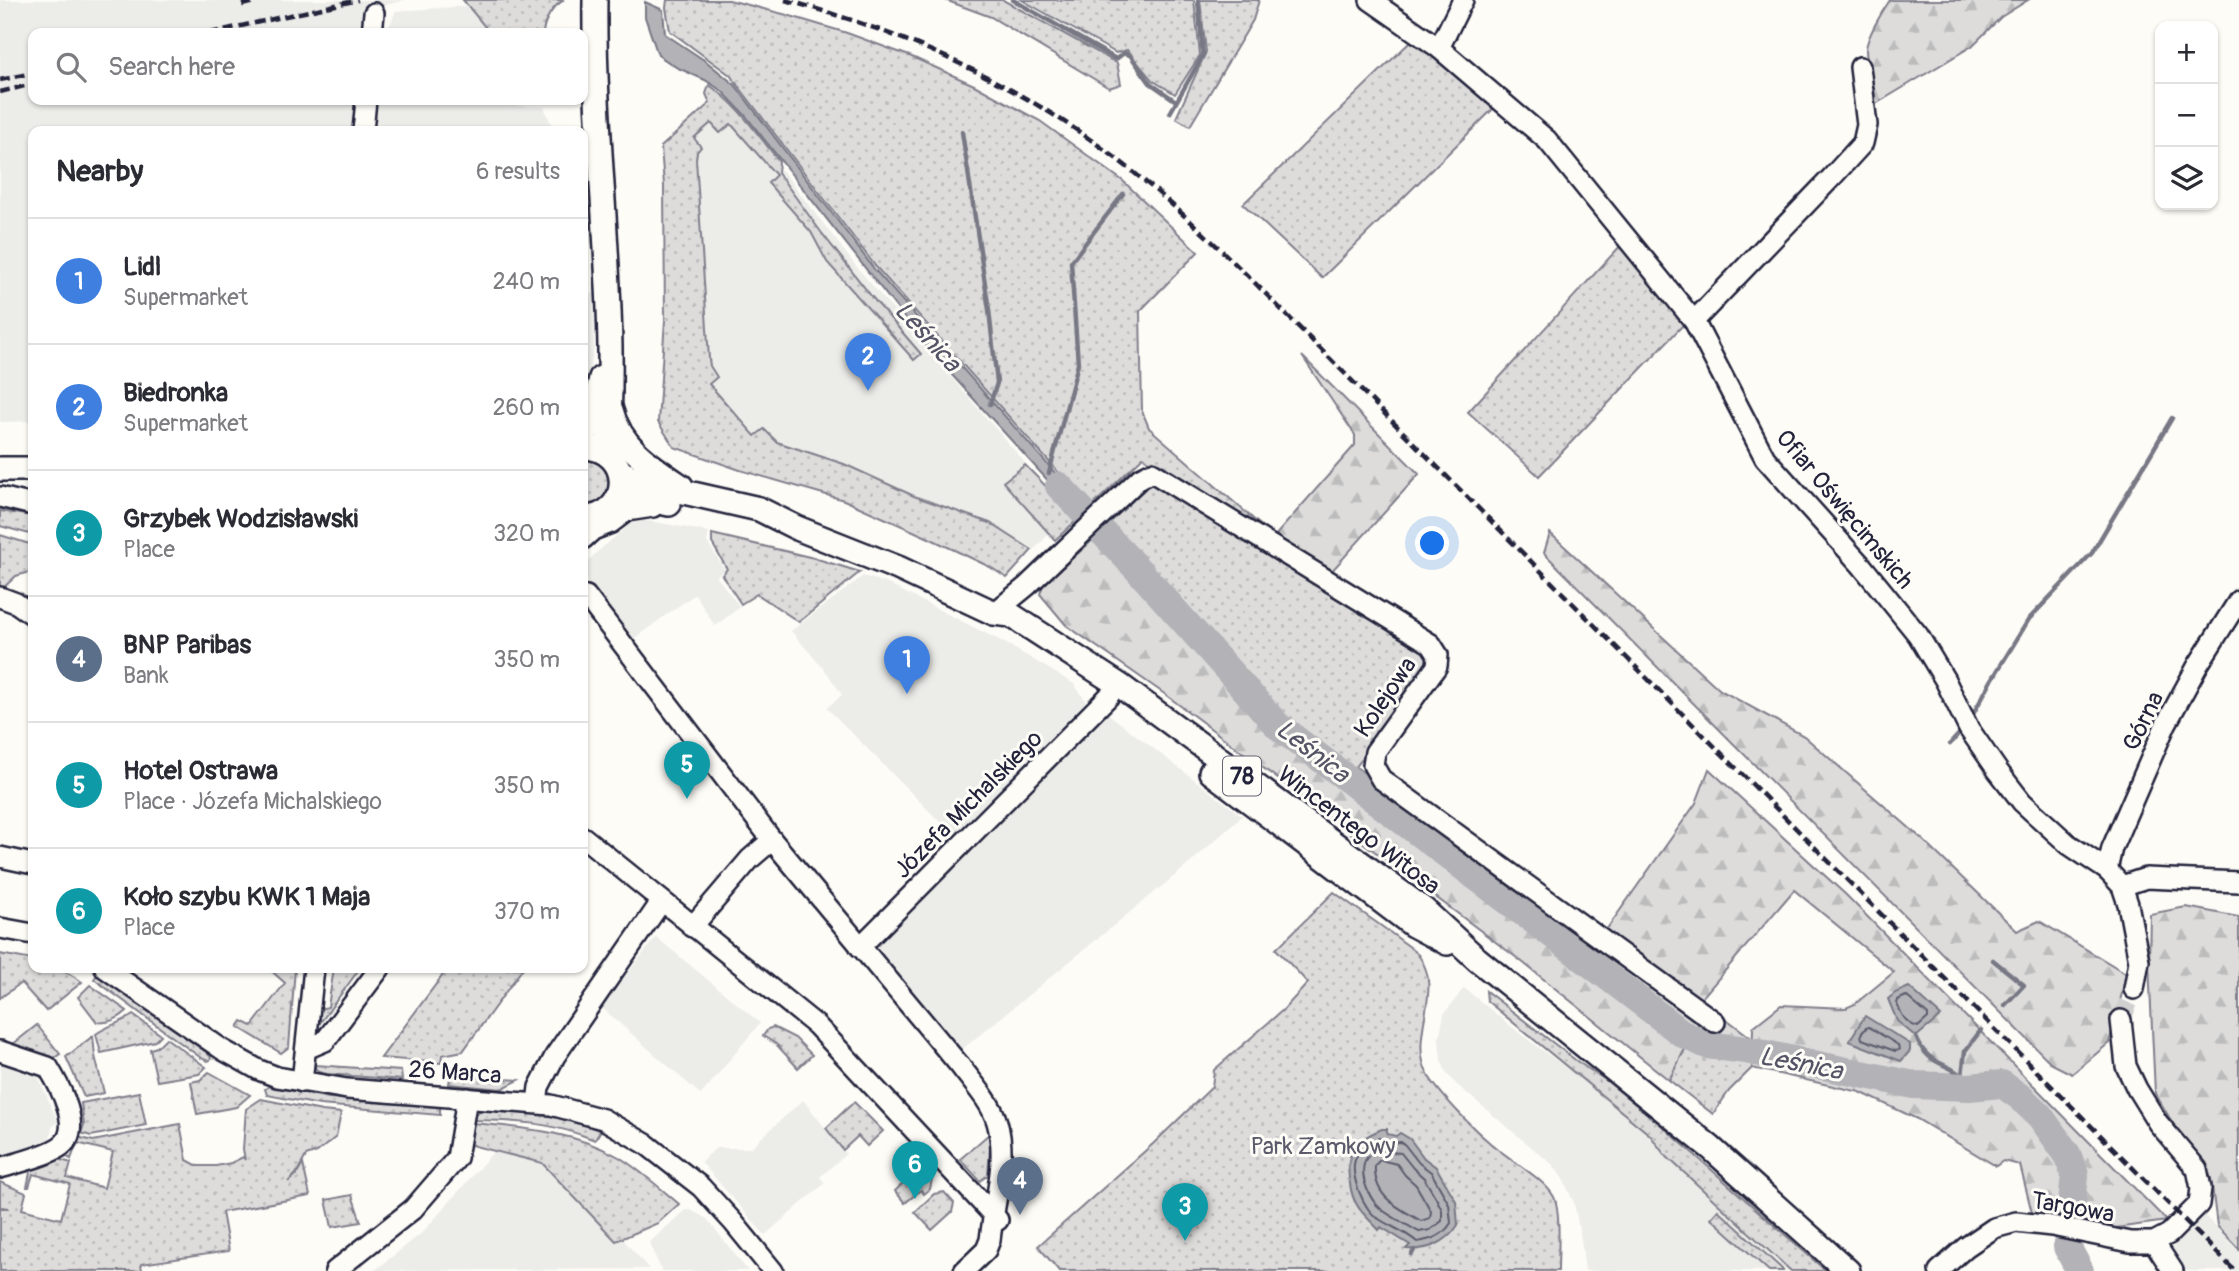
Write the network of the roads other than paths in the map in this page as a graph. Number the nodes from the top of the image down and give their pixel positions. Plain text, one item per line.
1 (595, 0) edge
2 (1370, 0) edge
3 (1463, 0) edge
4 (374, 13) dead end
5 (372, 28) edge
6 (1439, 48) junction
7 (1860, 67) dead end
8 (366, 105) edge
9 (363, 126) edge
10 (1694, 321) junction
11 (606, 361) junction
12 (588, 392) edge
13 (611, 407) junction
14 (588, 426) edge
15 (588, 448) edge
16 (0, 454) edge
17 (28, 454) edge
18 (613, 463) junction
19 (0, 469) edge
20 (28, 469) edge
21 (0, 497) edge
22 (680, 498) junction
23 (617, 500) junction
24 (28, 504) edge
25 (588, 523) edge
26 (588, 527) edge
27 (0, 597) edge
28 (588, 599) edge
29 (2239, 600) edge
30 (28, 611) edge
31 (994, 613) junction
32 (1109, 696) junction
33 (772, 840) junction
34 (588, 841) edge
35 (0, 857) edge
36 (28, 863) edge
37 (2107, 870) junction
38 (2239, 882) edge
39 (2122, 886) junction
40 (661, 902) junction
41 (692, 927) junction
42 (0, 928) edge
43 (28, 933) edge
44 (860, 947) junction
45 (1478, 960) junction
46 (112, 973) edge
47 (314, 973) edge
48 (376, 973) edge
49 (2134, 989) tunnel mouth
50 (2121, 1020) tunnel mouth
51 (1715, 1022) dead end
52 (306, 1049) junction
53 (0, 1051) edge
54 (302, 1082) junction
55 (467, 1098) junction
56 (537, 1103) junction
57 (0, 1168) edge
58 (997, 1218) junction
59 (2154, 1242) junction
60 (335, 1271) edge
61 (773, 1271) edge
62 (964, 1271) edge
63 (1847, 1271) edge
64 (1940, 1271) edge
65 (2173, 1271) edge

1 - 11 main road
2 - 6 street, Ofiar Oświęcimskich
3 - 6 street
4 - 5 street
6 - 10 street, Ofiar Oświęcimskich
7 - 10 street
8 - 9 street
10 - 37 street, Ofiar Oświęcimskich
11 - 12 main road
11 - 13 main road
11 - 14 main road
13 - 18 main road
13 - 22 main road
15 - 18 main road, 78
16 - 17 main road
18 - 22 main road, Wincentego Witosa / 78
18 - 23 main road
19 - 20 main road
21 - 24 street
22 - 23 main road, Wincentego Witosa / 78
22 - 26 street
22 - 31 main road, Wincentego Witosa / 78
23 - 25 main road
27 - 30 street
28 - 33 street
29 - 37 street, Górna
31 - 32 main road, Wincentego Witosa / 78
31 - 45 main road, Wincentego Witosa / 78
31 - 51 street, Kolejowa
32 - 44 street, Józefa Michalskiego
32 - 45 main road, Wincentego Witosa / 78
33 - 41 street
33 - 44 street
34 - 40 street
35 - 36 street
37 - 39 street, Ofiar Oświęcimskich
38 - 39 street
39 - 49 street, Ofiar Oświęcimskich
40 - 41 street
40 - 56 street
41 - 58 street
42 - 43 street
44 - 58 street
45 - 63 main road, Wincentego Witosa / 78
46 - 54 street, 26 Marca
47 - 52 street
48 - 52 street
50 - 59 street
52 - 54 street
53 - 57 street
54 - 55 street, 26 Marca
55 - 56 street, 26 Marca
55 - 60 street
56 - 61 street, 26 Marca
58 - 62 street
59 - 64 street, Targowa
59 - 65 street

